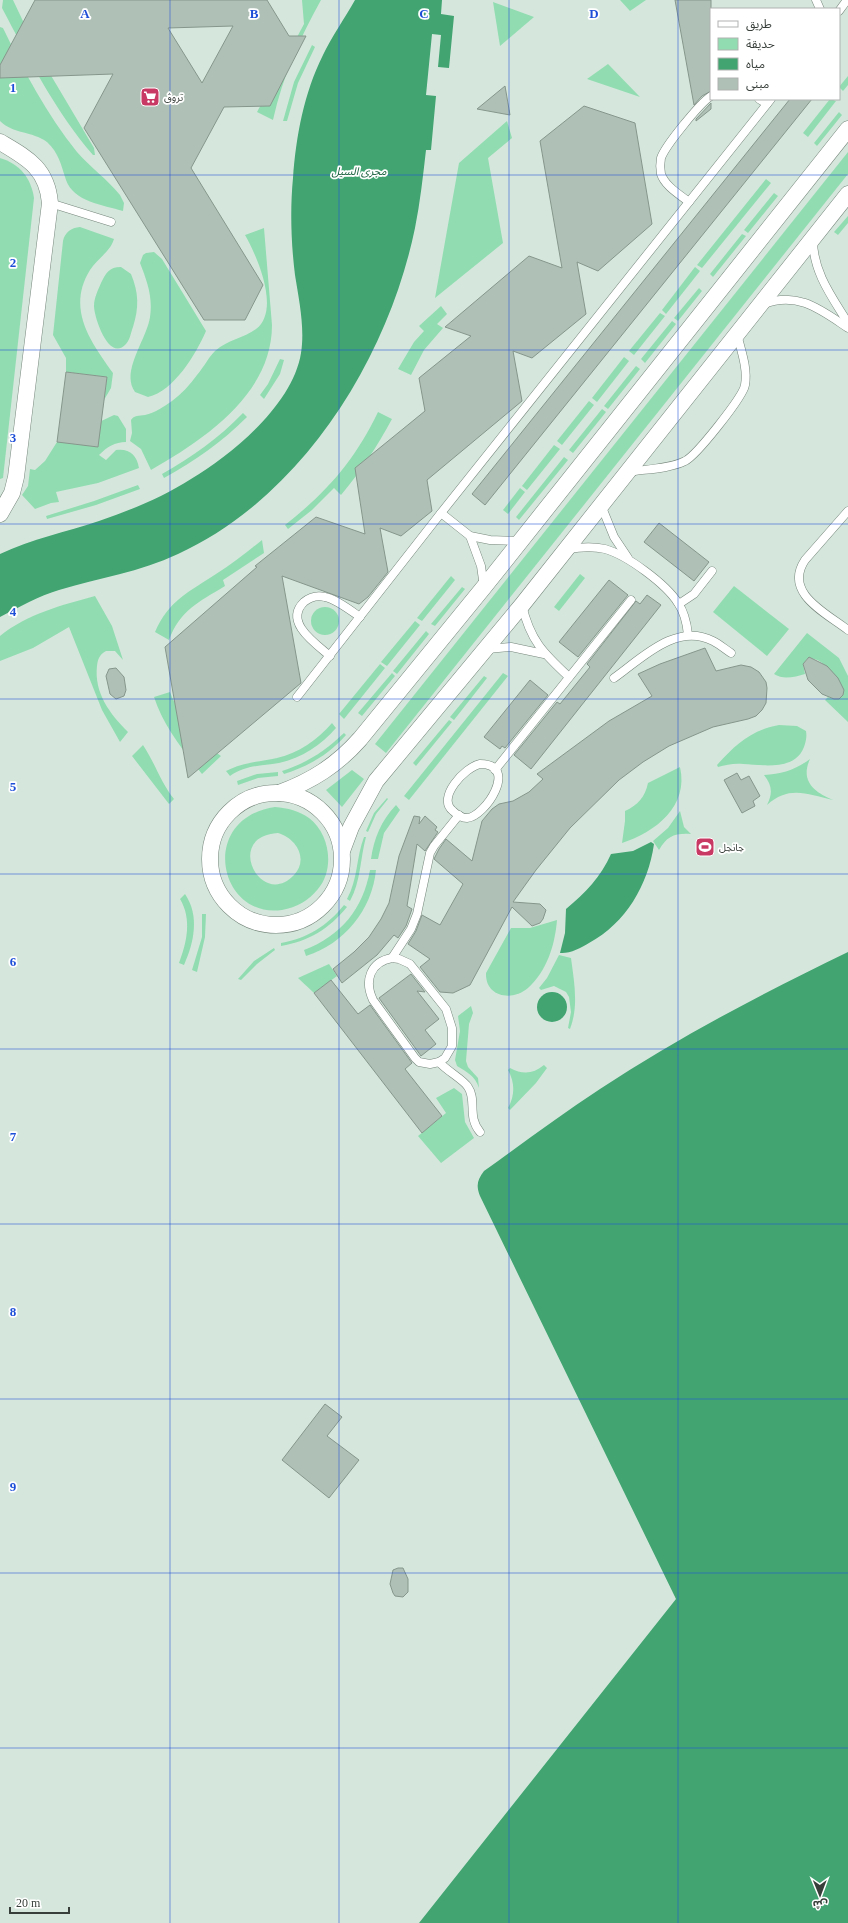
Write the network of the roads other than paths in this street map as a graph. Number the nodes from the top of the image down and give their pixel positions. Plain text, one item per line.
1 (847, 0) edge
2 (840, 10) edge
3 (710, 97) edge
4 (769, 102) edge
5 (848, 129) edge
6 (0, 142) edge
7 (848, 194) edge
8 (689, 202) junction
9 (50, 203) junction
10 (111, 222) dead end
11 (813, 237) junction
12 (760, 305) junction
13 (848, 323) edge
14 (848, 328) edge
15 (737, 334) junction
16 (627, 472) junction
17 (601, 505) junction
18 (848, 511) edge
19 (441, 513) junction
20 (0, 514) edge
21 (470, 536) junction
22 (520, 541) junction
23 (567, 549) junction
24 (628, 559) junction
25 (712, 571) dead end
26 (484, 587) junction
27 (631, 600) dead end
28 (522, 604) junction
29 (679, 604) junction
30 (360, 617) junction
31 (848, 630) edge
32 (688, 636) junction
33 (485, 649) junction
34 (731, 653) dead end
35 (545, 655) junction
36 (330, 656) junction
37 (569, 677) junction
38 (614, 678) dead end
39 (297, 698) dead end
40 (494, 770) junction
41 (279, 793) junction
42 (459, 816) junction
43 (342, 851) junction
44 (392, 958) junction
45 (439, 1062) junction
46 (480, 1132) dead end

1 - 2 lane
3 - 8 lane
4 - 8 lane
5 - 22 street
6 - 9 street
7 - 11 street
8 - 19 lane
9 - 10 lane
9 - 20 street
11 - 12 street
11 - 13 lane
12 - 14 lane
12 - 15 street
15 - 16 street
15 - 16 lane
16 - 17 street
17 - 23 street
17 - 24 lane
18 - 31 lane
19 - 21 lane
19 - 30 lane
21 - 22 lane
21 - 26 lane
22 - 26 street
23 - 24 lane
23 - 28 street
24 - 29 lane
25 - 29 lane
26 - 41 street
27 - 37 lane
28 - 33 street
28 - 35 lane
29 - 32 lane
30 - 36 lane
30 - 36 lane
32 - 34 lane
32 - 38 lane
33 - 35 lane
33 - 43 street
35 - 37 lane
36 - 39 lane
37 - 40 lane
40 - 42 lane
40 - 42 lane
41 - 43 street
41 - 43 street
42 - 44 lane
44 - 45 lane
44 - 45 lane
45 - 46 lane

